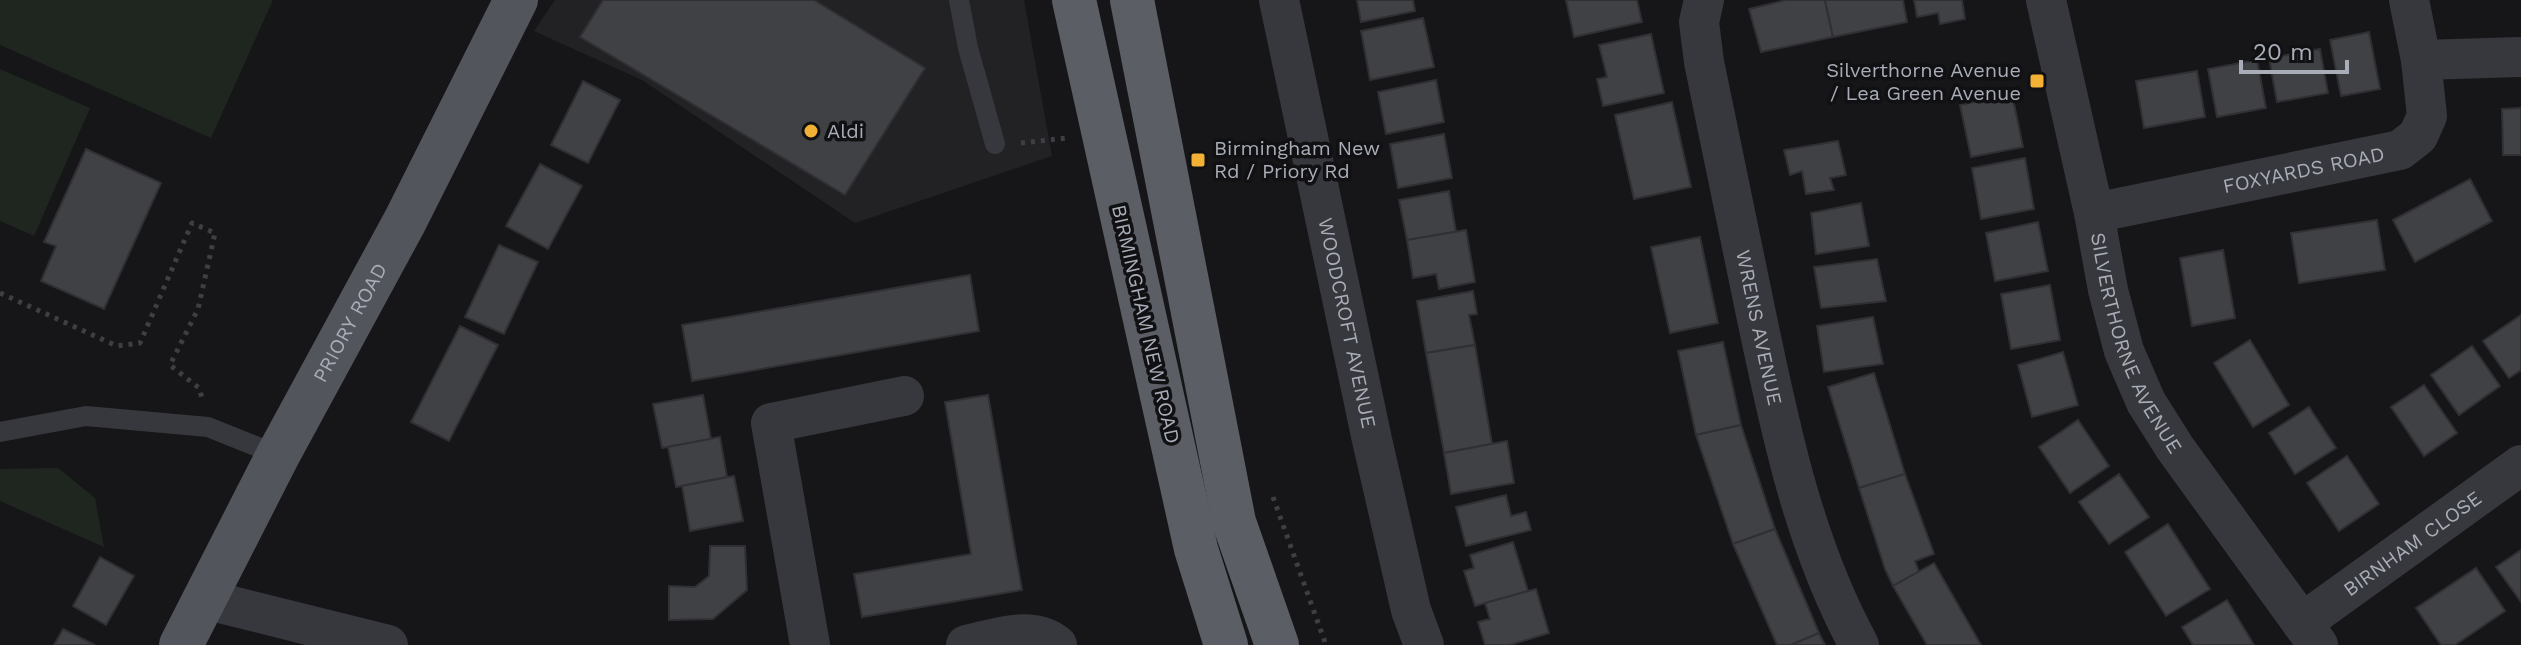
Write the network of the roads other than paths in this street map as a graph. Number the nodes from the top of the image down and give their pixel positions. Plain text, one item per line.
1 (516, 0) edge
2 (959, 0) edge
3 (1074, 0) edge
4 (1132, 0) edge
5 (1279, 0) edge
6 (1704, 0) edge
7 (2046, 0) edge
8 (2409, 0) edge
9 (2521, 57) edge
10 (2421, 60) junction
11 (995, 144) dead end
12 (2094, 213) junction
13 (904, 396) dead end
14 (0, 432) edge
15 (278, 455) junction
16 (2521, 465) edge
17 (204, 599) junction
18 (2310, 634) edge
19 (181, 645) edge
20 (388, 645) edge
21 (810, 645) edge
22 (966, 645) edge
23 (1057, 645) edge
24 (1226, 645) edge
25 (1277, 645) edge
26 (1424, 645) edge
27 (1859, 645) edge

1 - 15 main road, PRIORY ROAD
2 - 11 lane
3 - 24 highway, BIRMINGHAM NEW ROAD
4 - 25 highway
5 - 26 street, WOODCROFT AVENUE
6 - 27 street, WRENS AVENUE
7 - 12 street, SILVERTHORNE AVENUE
8 - 10 street, FOXYARDS ROAD
9 - 10 street
10 - 12 street, FOXYARDS ROAD
12 - 18 street, SILVERTHORNE AVENUE
13 - 21 street
14 - 15 lane
15 - 17 main road, PRIORY ROAD
16 - 18 street, BIRNHAM CLOSE
17 - 19 main road, PRIORY ROAD
17 - 20 street
22 - 23 street

